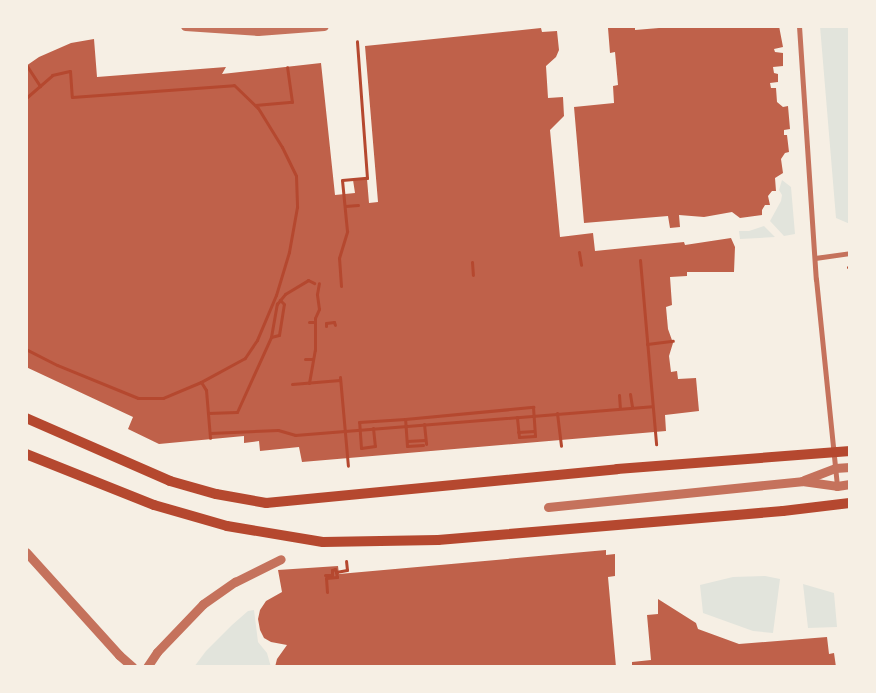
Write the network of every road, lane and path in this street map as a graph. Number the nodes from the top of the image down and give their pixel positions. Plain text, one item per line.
1 (185, 26) edge
2 (324, 26) edge
3 (799, 26) edge
4 (358, 42) dead end
5 (27, 66) edge
6 (287, 67) dead end
7 (40, 86) junction
8 (26, 98) edge
9 (255, 105) junction
10 (358, 205) dead end
11 (345, 206) junction
12 (579, 252) dead end
13 (850, 253) edge
14 (815, 258) junction
15 (640, 260) dead end
16 (472, 262) dead end
17 (581, 265) dead end
18 (473, 275) dead end
19 (314, 283) dead end
20 (319, 283) dead end
21 (342, 286) dead end
22 (280, 300) junction
23 (309, 322) dead end
24 (314, 322) junction
25 (335, 325) dead end
26 (326, 326) dead end
27 (271, 337) junction
28 (673, 341) dead end
29 (647, 344) junction
30 (26, 350) edge
31 (305, 359) dead end
32 (313, 359) junction
33 (201, 382) junction
34 (309, 383) junction
35 (292, 384) dead end
36 (630, 394) dead end
37 (619, 395) dead end
38 (652, 406) junction
39 (632, 407) junction
40 (620, 408) junction
41 (557, 413) junction
42 (208, 414) junction
43 (517, 417) junction
44 (26, 418) edge
45 (405, 419) junction
46 (424, 424) junction
47 (373, 428) junction
48 (345, 431) junction
49 (210, 433) junction
50 (210, 438) dead end
51 (425, 440) junction
52 (407, 441) junction
53 (656, 444) dead end
54 (561, 446) dead end
55 (850, 451) edge
56 (833, 452) junction
57 (26, 454) edge
58 (348, 466) dead end
59 (850, 467) edge
60 (835, 468) junction
61 (802, 481) junction
62 (850, 484) edge
63 (837, 486) junction
64 (850, 503) edge
65 (548, 508) dead end
66 (26, 552) edge
67 (281, 559) dead end
68 (346, 561) dead end
69 (336, 572) junction
70 (325, 575) dead end
71 (326, 592) dead end
72 (133, 667) edge
73 (147, 667) edge

1 - 2 street
3 - 14 street
4 - 11 path
5 - 7 path
6 - 9 path
7 - 8 path
7 - 9 path
9 - 33 path
10 - 11 path
11 - 21 path
12 - 17 path
13 - 14 street
14 - 56 street
15 - 29 path
16 - 18 path
19 - 22 path
20 - 24 path
22 - 27 path
22 - 27 path
23 - 24 path
24 - 32 path
25 - 26 path
27 - 42 path
28 - 29 path
29 - 38 path
30 - 33 path
31 - 32 path
32 - 34 path
33 - 42 path
34 - 35 path
34 - 48 path
36 - 39 path
37 - 40 path
38 - 39 path
38 - 53 path
39 - 40 path
40 - 41 path
41 - 43 path
41 - 54 path
42 - 49 path
43 - 45 path
43 - 46 path
44 - 56 main road
45 - 47 path
45 - 52 path
46 - 47 path
46 - 51 path
47 - 48 path
48 - 49 path
48 - 58 path
49 - 50 path
51 - 52 path
51 - 52 path
55 - 56 main road
56 - 60 street
57 - 64 main road
59 - 60 street
60 - 61 street
60 - 63 street
61 - 63 street
61 - 65 street
62 - 63 street
66 - 72 street
67 - 73 street
68 - 69 path
69 - 70 path
69 - 71 path

